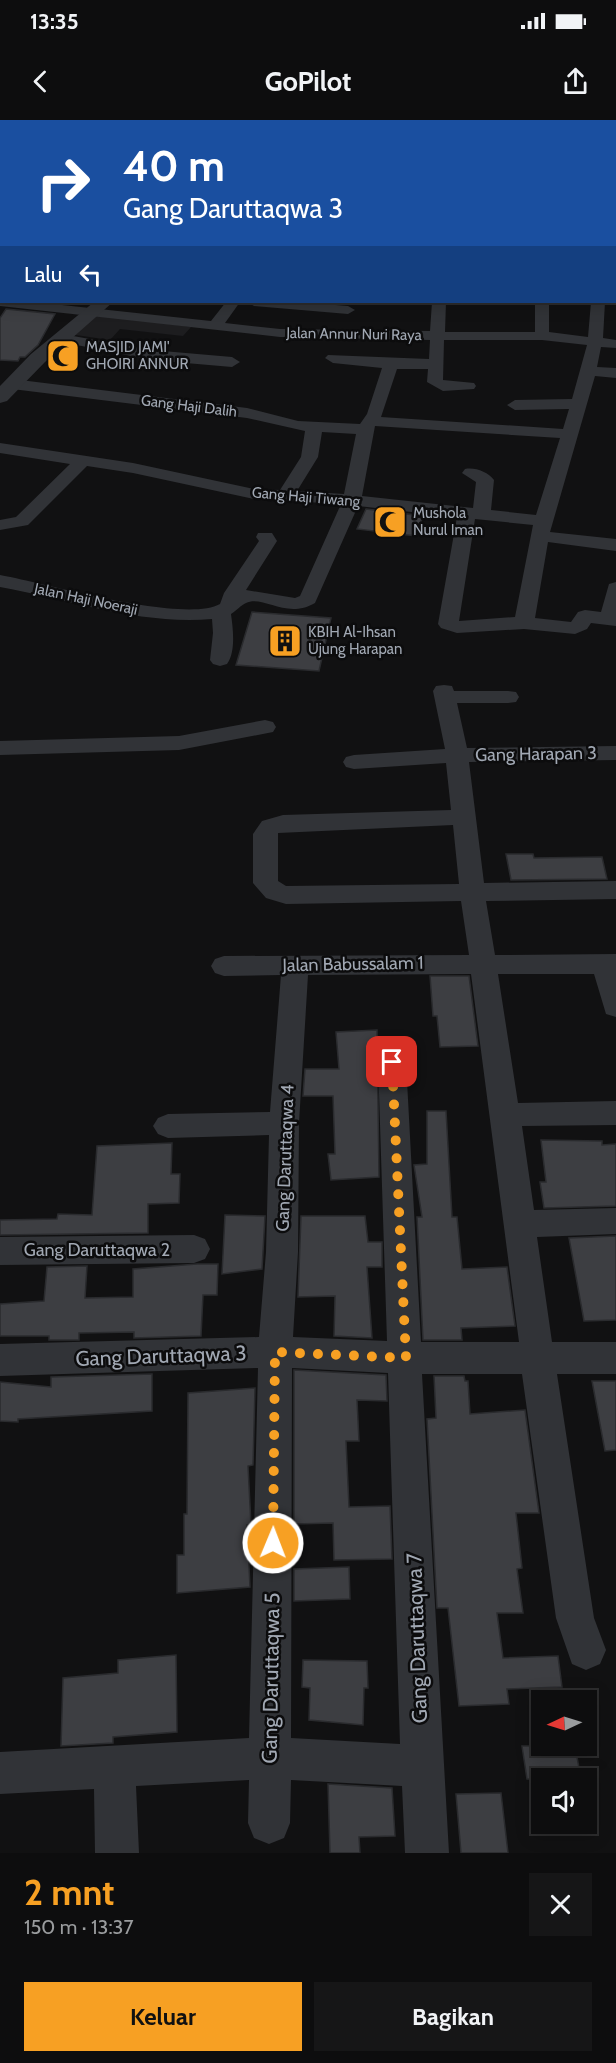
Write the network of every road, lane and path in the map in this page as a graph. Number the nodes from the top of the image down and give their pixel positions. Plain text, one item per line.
1 (20, 303) edge
2 (231, 303) edge
3 (266, 303) edge
4 (439, 303) edge
5 (542, 303) edge
6 (598, 303) edge
7 (98, 307) edge
8 (348, 310) dead end
9 (214, 327) junction
10 (439, 336) junction
11 (542, 336) junction
12 (62, 338) junction
13 (595, 342) junction
14 (616, 344) edge
15 (333, 358) dead end
16 (232, 362) dead end
17 (391, 364) junction
18 (437, 364) junction
19 (588, 371) junction
20 (616, 373) edge
21 (468, 386) dead end
22 (6, 391) edge
23 (577, 404) junction
24 (515, 405) dead end
25 (368, 425) junction
26 (314, 428) junction
27 (568, 434) junction
28 (0, 448) edge
29 (82, 461) junction
30 (471, 473) dead end
31 (285, 496) junction
32 (352, 500) junction
33 (475, 512) junction
34 (0, 525) edge
35 (542, 529) junction
36 (265, 537) dead end
37 (616, 545) edge
38 (0, 581) edge
39 (616, 588) edge
40 (225, 609) junction
41 (613, 620) edge
42 (524, 623) junction
43 (220, 660) dead end
44 (508, 697) dead end
45 (265, 727) dead end
46 (0, 748) edge
47 (616, 753) edge
48 (457, 755) junction
49 (354, 762) dead end
50 (465, 817) junction
51 (616, 890) edge
52 (471, 892) junction
53 (482, 963) junction
54 (296, 964) junction
55 (611, 964) edge
56 (224, 966) dead end
57 (616, 1007) edge
58 (392, 1062) dead end
59 (616, 1113) edge
60 (505, 1114) junction
61 (284, 1123) junction
62 (168, 1126) dead end
63 (616, 1221) edge
64 (519, 1224) junction
65 (194, 1250) dead end
66 (0, 1251) edge
67 (275, 1352) junction
68 (537, 1357) junction
69 (406, 1358) junction
70 (616, 1358) edge
71 (0, 1360) edge
72 (586, 1650) dead end
73 (270, 1758) junction
74 (422, 1766) junction
75 (115, 1768) junction
76 (0, 1773) edge
77 (269, 1823) dead end
78 (117, 1853) edge
79 (427, 1853) edge

1 - 7 street, Jalan Annur Nuri Raya
2 - 9 street
3 - 8 street
4 - 10 street
5 - 11 street
6 - 13 street
7 - 9 street, Jalan Annur Nuri Raya
7 - 12 street
9 - 10 street, Jalan Annur Nuri Raya
10 - 11 street, Jalan Annur Nuri Raya
10 - 18 street
11 - 13 street, Jalan Annur Nuri Raya
12 - 16 street
12 - 22 street
13 - 14 street, Jalan Annur Nuri Raya
13 - 19 street
15 - 17 street
17 - 18 street
17 - 25 street
18 - 21 street
19 - 20 street
19 - 23 street
22 - 26 street, Gang Haji Dalih
23 - 24 street
23 - 27 street
25 - 26 street, Gang Haji Dalih
25 - 27 street, Gang Haji Dalih
25 - 32 street
26 - 31 street
27 - 35 street
28 - 29 street, Gang Haji Tiwang
29 - 31 street, Gang Haji Tiwang
29 - 34 street
30 - 33 street
31 - 32 street, Gang Haji Tiwang
32 - 33 street, Gang Haji Tiwang
32 - 40 street, Jalan Haji Noeraji
33 - 35 street, Gang Haji Tiwang
33 - 42 street
35 - 37 street, Gang Haji Tiwang
35 - 42 street
36 - 40 street
38 - 40 street, Jalan Haji Noeraji
39 - 41 street
40 - 43 street
41 - 42 street
44 - 48 street
45 - 46 street
47 - 48 street, Gang Harapan 3
48 - 49 street, Gang Harapan 3
48 - 50 street
50 - 52 street
50 - 52 street
51 - 52 street
52 - 53 street
53 - 54 street, Jalan Babussalam 1
53 - 55 street, Jalan Babussalam 1
53 - 60 street
54 - 56 street, Jalan Babussalam 1
54 - 61 street, Gang Daruttaqwa 4
55 - 57 street
58 - 69 street, Gang Daruttaqwa 7
59 - 60 street
60 - 64 street
61 - 62 street
61 - 67 street, Gang Daruttaqwa 4
63 - 64 street
64 - 68 street
65 - 66 street, Gang Daruttaqwa 2
67 - 69 street, Gang Daruttaqwa 3
67 - 71 street, Gang Daruttaqwa 3
67 - 73 street, Gang Daruttaqwa 5
68 - 69 street, Gang Daruttaqwa 3
68 - 70 street, Gang Daruttaqwa 3
68 - 72 street
69 - 74 street, Gang Daruttaqwa 7
73 - 74 street
73 - 75 street
73 - 77 street, Gang Daruttaqwa 5
74 - 79 street, Gang Daruttaqwa 7
75 - 76 street
75 - 78 street

